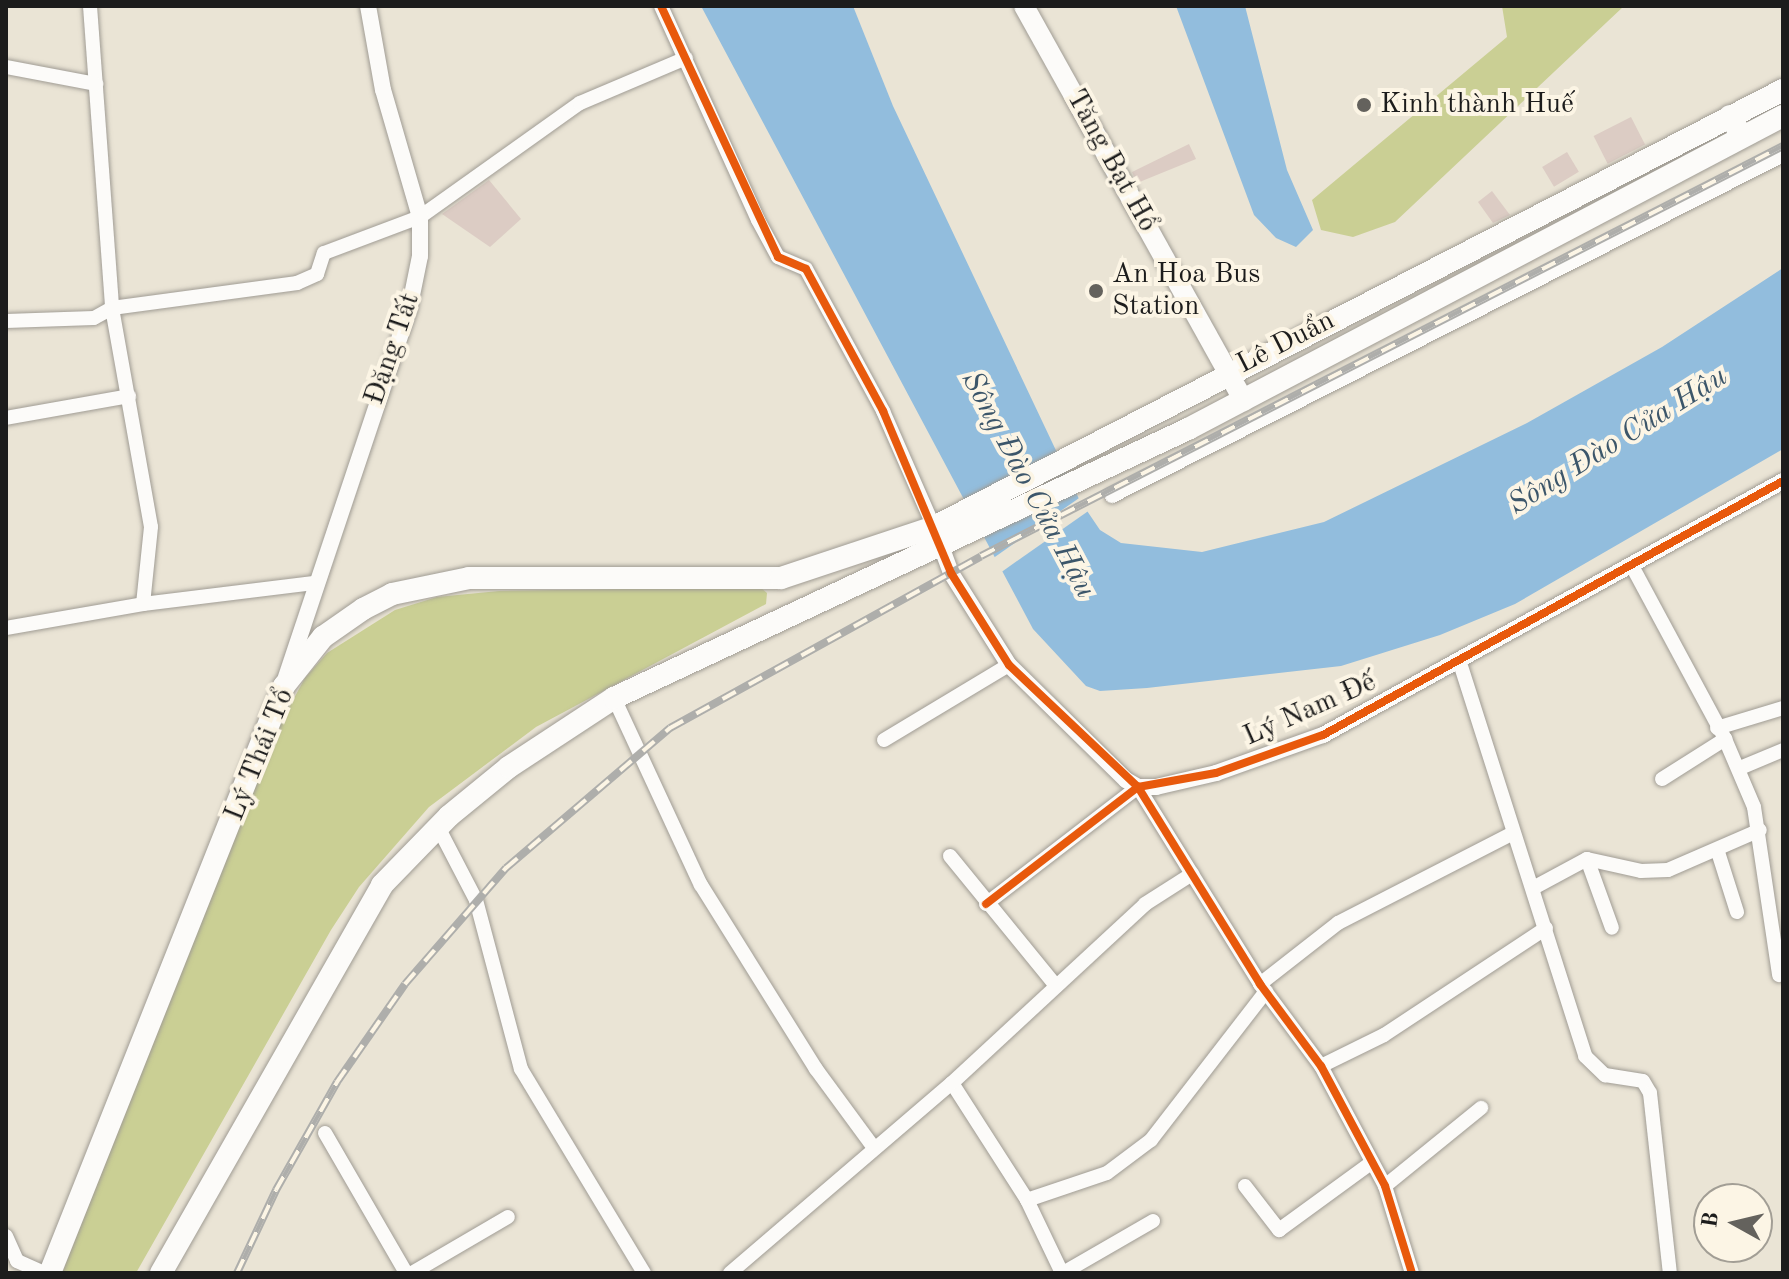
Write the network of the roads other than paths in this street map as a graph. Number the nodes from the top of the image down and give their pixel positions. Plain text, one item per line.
1 (90, 6) edge
2 (368, 6) edge
3 (661, 6) edge
4 (1024, 6) edge
5 (686, 58) junction
6 (6, 67) edge
7 (96, 84) junction
8 (1783, 90) edge
9 (1783, 116) edge
10 (1736, 126) junction
11 (1783, 155) edge
12 (420, 217) junction
13 (112, 308) junction
14 (6, 321) edge
15 (1228, 372) junction
16 (129, 396) junction
17 (1244, 401) junction
18 (6, 418) edge
19 (1783, 481) edge
20 (1112, 496) dead end
21 (942, 535) junction
22 (1632, 566) junction
23 (781, 578) junction
24 (314, 583) junction
25 (143, 604) junction
26 (789, 612) junction
27 (6, 628) edge
28 (1459, 660) junction
29 (1009, 665) junction
30 (284, 686) junction
31 (614, 698) junction
32 (1783, 708) edge
33 (1721, 734) junction
34 (884, 740) dead end
35 (1783, 750) edge
36 (1740, 768) junction
37 (1662, 779) dead end
38 (1138, 787) junction
39 (438, 827) junction
40 (1760, 830) junction
41 (1513, 833) junction
42 (1718, 852) junction
43 (950, 856) dead end
44 (1587, 859) junction
45 (1192, 874) junction
46 (1535, 887) junction
47 (986, 904) junction
48 (1737, 912) dead end
49 (1546, 928) junction
50 (1612, 928) dead end
51 (1779, 975) dead end
52 (1056, 986) junction
53 (1263, 987) junction
54 (1321, 1066) junction
55 (952, 1083) junction
56 (1481, 1108) dead end
57 (325, 1133) dead end
58 (874, 1148) junction
59 (1371, 1163) junction
60 (1245, 1186) dead end
61 (1385, 1186) junction
62 (1027, 1200) junction
63 (508, 1217) dead end
64 (1153, 1221) dead end
65 (6, 1236) edge
66 (737, 1271) edge
67 (44, 1273) edge
68 (50, 1273) edge
69 (161, 1273) edge
70 (409, 1273) edge
71 (644, 1273) edge
72 (1062, 1273) edge
73 (1412, 1273) edge
74 (1670, 1273) edge

1 - 7 street
2 - 12 street, Đặng Tất
3 - 5 street
4 - 15 main road, Tăng Bạt Hổ
5 - 12 street
5 - 21 street
6 - 7 street
7 - 13 street
8 - 10 main road, Lê Duẩn
9 - 10 main road, Lê Duẩn
10 - 15 main road, Lê Duẩn
10 - 17 main road, Lê Duẩn
11 - 20 street
12 - 13 street
12 - 24 street, Đặng Tất
13 - 14 street
13 - 16 street
15 - 17 main road, Tăng Bạt Hổ
15 - 21 main road, Lê Duẩn
16 - 18 street
16 - 25 street
17 - 21 main road, Lê Duẩn
19 - 22 street, Lý Nam Đế
21 - 23 main road, Lê Duẩn
21 - 26 main road, Lê Duẩn
21 - 29 street
22 - 28 street, Lý Nam Đế
22 - 33 street
23 - 26 main road
23 - 30 main road, Lý Thái Tổ
24 - 25 street
24 - 30 street, Đặng Tất
25 - 27 street
26 - 31 main road
28 - 38 street, Lý Nam Đế
28 - 41 street
29 - 34 street
29 - 38 street
30 - 68 main road, Lý Thái Tổ
31 - 39 main road
31 - 58 street
32 - 33 street
33 - 36 street
33 - 37 street
35 - 36 street
36 - 40 street
38 - 45 street
38 - 47 street
39 - 69 main road
39 - 71 street
40 - 42 street
40 - 51 street
41 - 46 street
41 - 53 street
42 - 44 street
42 - 48 street
43 - 47 street
44 - 46 street
44 - 50 street
45 - 52 street
45 - 53 street
46 - 49 street
47 - 52 street
49 - 54 street
49 - 74 street
52 - 55 street
53 - 54 street
53 - 62 street
54 - 59 street
55 - 58 street
55 - 62 street
56 - 61 street
57 - 70 street
58 - 66 street
59 - 60 street
59 - 61 street
61 - 73 street
62 - 72 street
63 - 70 street
64 - 72 street
65 - 67 street

